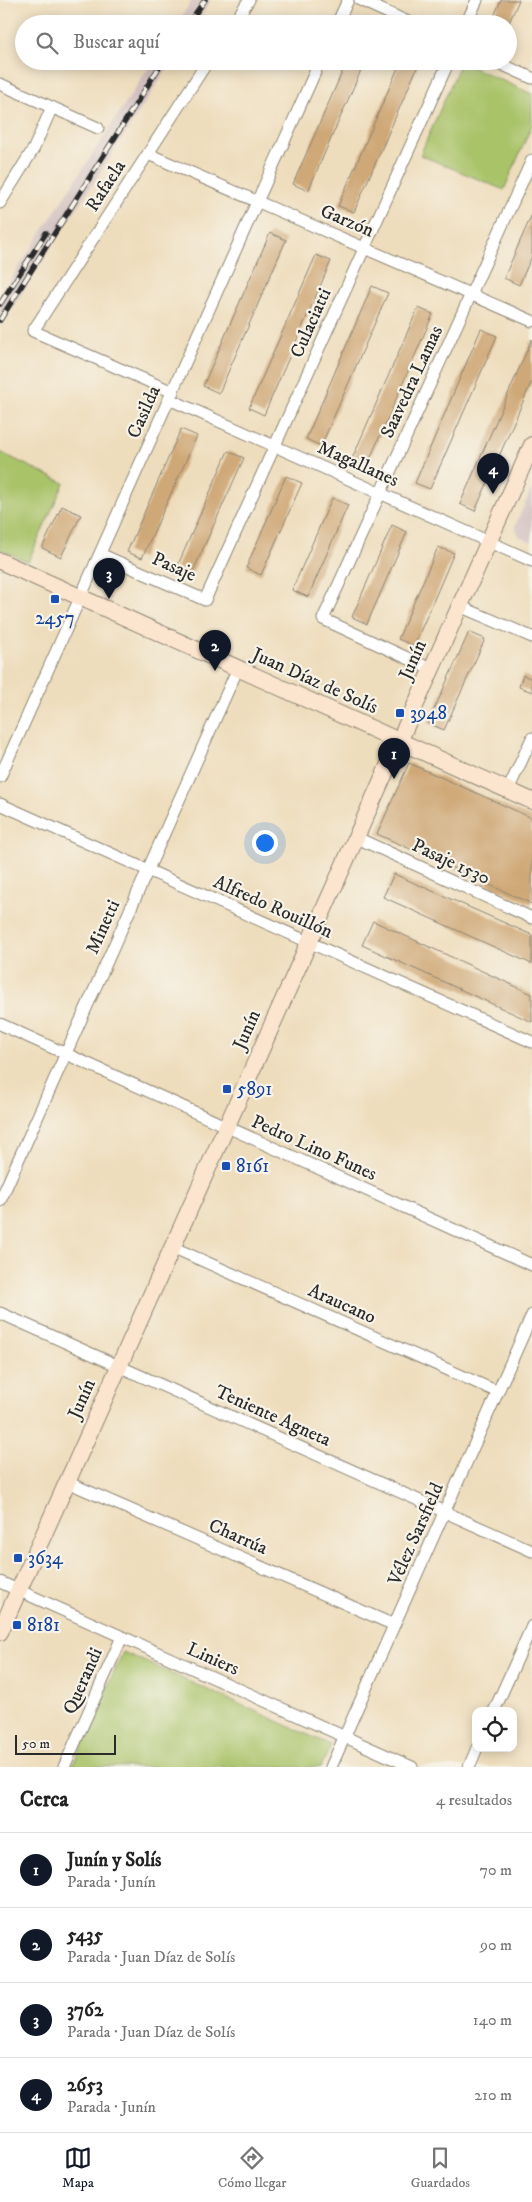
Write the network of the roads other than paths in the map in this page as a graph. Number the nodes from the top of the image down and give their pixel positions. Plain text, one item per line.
1 (249, 0) edge
2 (348, 0) edge
3 (360, 0) edge
4 (477, 0) edge
5 (239, 15) edge
6 (341, 15) edge
7 (392, 15) edge
8 (470, 15) edge
9 (202, 70) edge
10 (316, 70) edge
11 (445, 70) edge
12 (514, 70) edge
13 (532, 78) edge
14 (0, 84) edge
15 (52, 107) junction
16 (98, 128) dead end
17 (148, 154) junction
18 (532, 160) edge
19 (258, 202) junction
20 (0, 203) edge
21 (365, 248) junction
22 (471, 294) junction
23 (532, 321) edge
24 (33, 331) joint
25 (171, 396) junction
26 (532, 444) edge
27 (275, 446) junction
28 (380, 493) junction
29 (488, 542) junction
30 (100, 554) junction
31 (0, 560) edge
32 (532, 561) edge
33 (81, 597) junction
34 (206, 600) joint
35 (459, 606) junction
36 (532, 637) edge
37 (238, 668) junction
38 (431, 669) junction
39 (532, 738) edge
40 (398, 740) junction
41 (0, 777) edge
42 (508, 790) junction
43 (532, 801) edge
44 (0, 804) edge
45 (356, 837) junction
46 (148, 870) junction
47 (532, 918) edge
48 (308, 942) junction
49 (0, 1024) edge
50 (532, 1042) edge
51 (65, 1055) junction
52 (226, 1127) junction
53 (0, 1201) edge
54 (172, 1247) junction
55 (532, 1265) edge
56 (0, 1313) edge
57 (532, 1315) edge
58 (119, 1366) junction
59 (498, 1392) junction
60 (67, 1482) junction
61 (444, 1512) junction
62 (532, 1551) edge
63 (0, 1582) edge
64 (18, 1591) junction
65 (394, 1625) junction
66 (532, 1626) edge
67 (0, 1632) edge
68 (122, 1637) junction
69 (496, 1707) edge
70 (344, 1737) junction
71 (476, 1752) edge
72 (64, 1767) edge
73 (331, 1767) edge
74 (412, 1767) edge
75 (469, 1767) edge

1 - 5 street
2 - 6 street
3 - 7 street
4 - 8 street
9 - 17 street, Rafaela
10 - 19 street, Casilda
11 - 21 street, Culaciatti
12 - 13 street
14 - 15 street
15 - 16 street
15 - 20 street
17 - 19 street, Garzón
17 - 24 street, Rafaela
18 - 22 street, Saavedra Lamas
19 - 21 street, Garzón
19 - 25 street, Casilda
21 - 22 street, Garzón
21 - 27 street, Culaciatti
22 - 23 street, Garzón
22 - 28 street, Saavedra Lamas
24 - 25 street, Magallanes
25 - 27 street, Magallanes
25 - 30 street, Casilda
26 - 29 main road, Junín
27 - 28 street, Magallanes
27 - 34 street, Culaciatti
28 - 29 street, Magallanes
28 - 38 street, Saavedra Lamas
29 - 32 street, Magallanes
29 - 35 main road, Junín
30 - 33 street, Casilda
30 - 34 street, Pasaje
31 - 33 main road, Juan Díaz de Solís
33 - 37 main road, Juan Díaz de Solís
33 - 41 street, Casilda
35 - 36 street
35 - 38 main road, Junín
37 - 40 main road, Juan Díaz de Solís
37 - 46 street, Minetti
38 - 40 main road, Junín
39 - 42 street
40 - 42 main road, Juan Díaz de Solís
40 - 45 main road, Junín
42 - 43 main road, Juan Díaz de Solís
44 - 46 street, Alfredo Rouillón
45 - 47 street, Pasaje 1530
45 - 48 main road, Junín
46 - 48 street, Alfredo Rouillón
46 - 51 street, Minetti
48 - 50 street, Alfredo Rouillón
48 - 52 main road, Junín
49 - 51 street, Pedro Lino Funes
51 - 52 street, Pedro Lino Funes
51 - 53 street, Minetti
52 - 54 main road, Junín
52 - 55 street, Pedro Lino Funes
54 - 58 main road, Junín
54 - 59 street, Araucano
56 - 58 street, Teniente Agneta
57 - 59 street, Vélez Sarsfield
58 - 60 main road, Junín
58 - 61 street, Teniente Agneta
59 - 61 street, Vélez Sarsfield
60 - 64 main road, Junín
60 - 65 street, Charrúa
61 - 62 street, Teniente Agneta
61 - 65 street, Vélez Sarsfield
63 - 64 street, Liniers
64 - 67 main road, Junín
64 - 68 street, Liniers
65 - 70 street, Vélez Sarsfield
66 - 69 street
68 - 70 street, Liniers
68 - 72 street, Querandi
70 - 73 street, Vélez Sarsfield
70 - 74 street, Liniers
71 - 75 street

